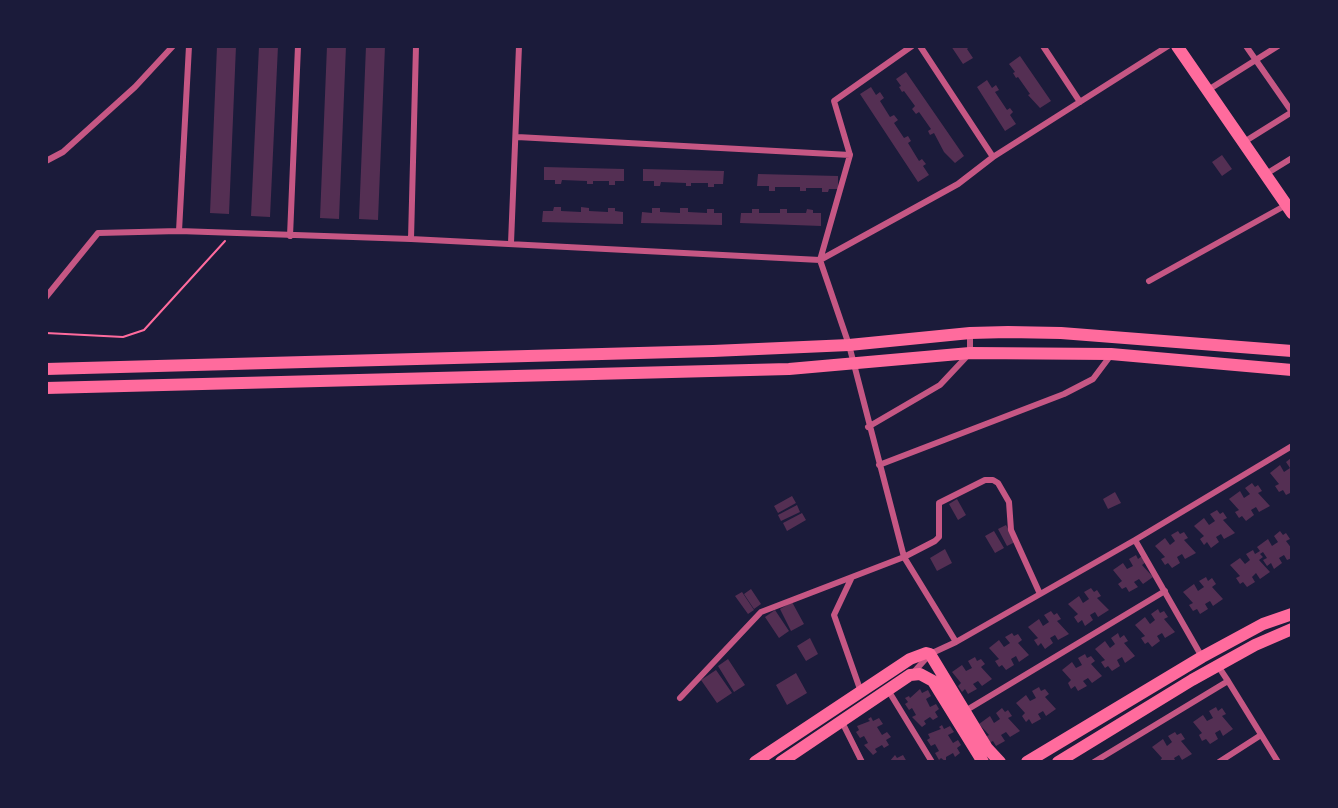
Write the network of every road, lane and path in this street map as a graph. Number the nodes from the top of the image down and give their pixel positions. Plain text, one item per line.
1 (173, 46) edge
2 (189, 46) edge
3 (298, 46) edge
4 (416, 46) edge
5 (519, 46) edge
6 (912, 46) edge
7 (921, 46) edge
8 (1043, 46) edge
9 (1168, 46) edge
10 (1177, 46) edge
11 (1246, 46) edge
12 (1278, 46) edge
13 (1256, 61) junction
14 (1208, 90) junction
15 (1080, 102) junction
16 (1292, 112) edge
17 (517, 137) junction
18 (1244, 143) junction
19 (850, 155) junction
20 (993, 157) junction
21 (1292, 158) edge
22 (46, 161) edge
23 (1265, 174) junction
24 (1290, 206) edge
25 (179, 231) junction
26 (233, 233) junction
27 (290, 236) junction
28 (411, 239) junction
29 (511, 243) junction
30 (820, 260) junction
31 (1149, 281) dead end
32 (46, 297) edge
33 (46, 333) edge
34 (970, 333) junction
35 (849, 345) junction
36 (1292, 351) edge
37 (970, 353) junction
38 (1111, 354) junction
39 (501, 356) junction
40 (854, 364) junction
41 (46, 369) edge
42 (1292, 370) edge
43 (502, 375) junction
44 (46, 388) edge
45 (868, 427) junction
46 (1292, 446) edge
47 (879, 465) junction
48 (1135, 540) junction
49 (904, 557) junction
50 (851, 579) junction
51 (1166, 591) junction
52 (1040, 594) junction
53 (1292, 614) edge
54 (1292, 629) edge
55 (956, 642) junction
56 (930, 654) junction
57 (1202, 657) junction
58 (1218, 666) junction
59 (910, 675) junction
60 (1228, 681) junction
61 (888, 690) junction
62 (861, 692) junction
63 (680, 698) dead end
64 (965, 712) junction
65 (842, 722) junction
66 (1261, 735) junction
67 (755, 762) edge
68 (781, 762) edge
69 (862, 762) edge
70 (932, 762) edge
71 (983, 762) edge
72 (1000, 762) edge
73 (1027, 762) edge
74 (1058, 762) edge
75 (1094, 762) edge
76 (1219, 762) edge
77 (1278, 762) edge

1 - 22 street
2 - 25 street
3 - 27 street
4 - 28 street
5 - 17 street
6 - 19 street
7 - 20 street
8 - 15 street
9 - 15 street
10 - 14 main road
11 - 13 street
12 - 13 street
13 - 14 street
13 - 16 street
14 - 18 main road
15 - 20 street
16 - 18 street
17 - 19 street
17 - 29 street
18 - 23 main road
19 - 30 street
20 - 30 street
21 - 23 street
23 - 24 main road
24 - 31 street
25 - 26 street
25 - 32 street
26 - 27 street
26 - 33 path
27 - 28 street
28 - 29 street
29 - 30 street
30 - 35 street
34 - 35 main road
34 - 36 main road
34 - 37 street
35 - 39 main road
35 - 40 street
37 - 38 main road
37 - 40 main road
37 - 45 street
38 - 42 main road
38 - 47 street
39 - 41 main road
39 - 43 street
40 - 43 main road
40 - 45 street
43 - 44 main road
45 - 47 street
46 - 48 street
47 - 49 street
48 - 51 street
48 - 52 street
49 - 50 street
49 - 52 street
49 - 55 street
50 - 62 street
50 - 63 street
51 - 57 street
51 - 64 street
52 - 55 street
53 - 57 main road
54 - 58 main road
55 - 56 street
56 - 59 street
56 - 62 main road
56 - 64 main road
57 - 73 main road
58 - 60 street
58 - 74 main road
59 - 61 main road
59 - 71 main road
60 - 66 street
60 - 75 street
61 - 65 main road
61 - 70 street
62 - 67 main road
64 - 72 main road
65 - 68 main road
65 - 69 street
66 - 76 street
66 - 77 street

